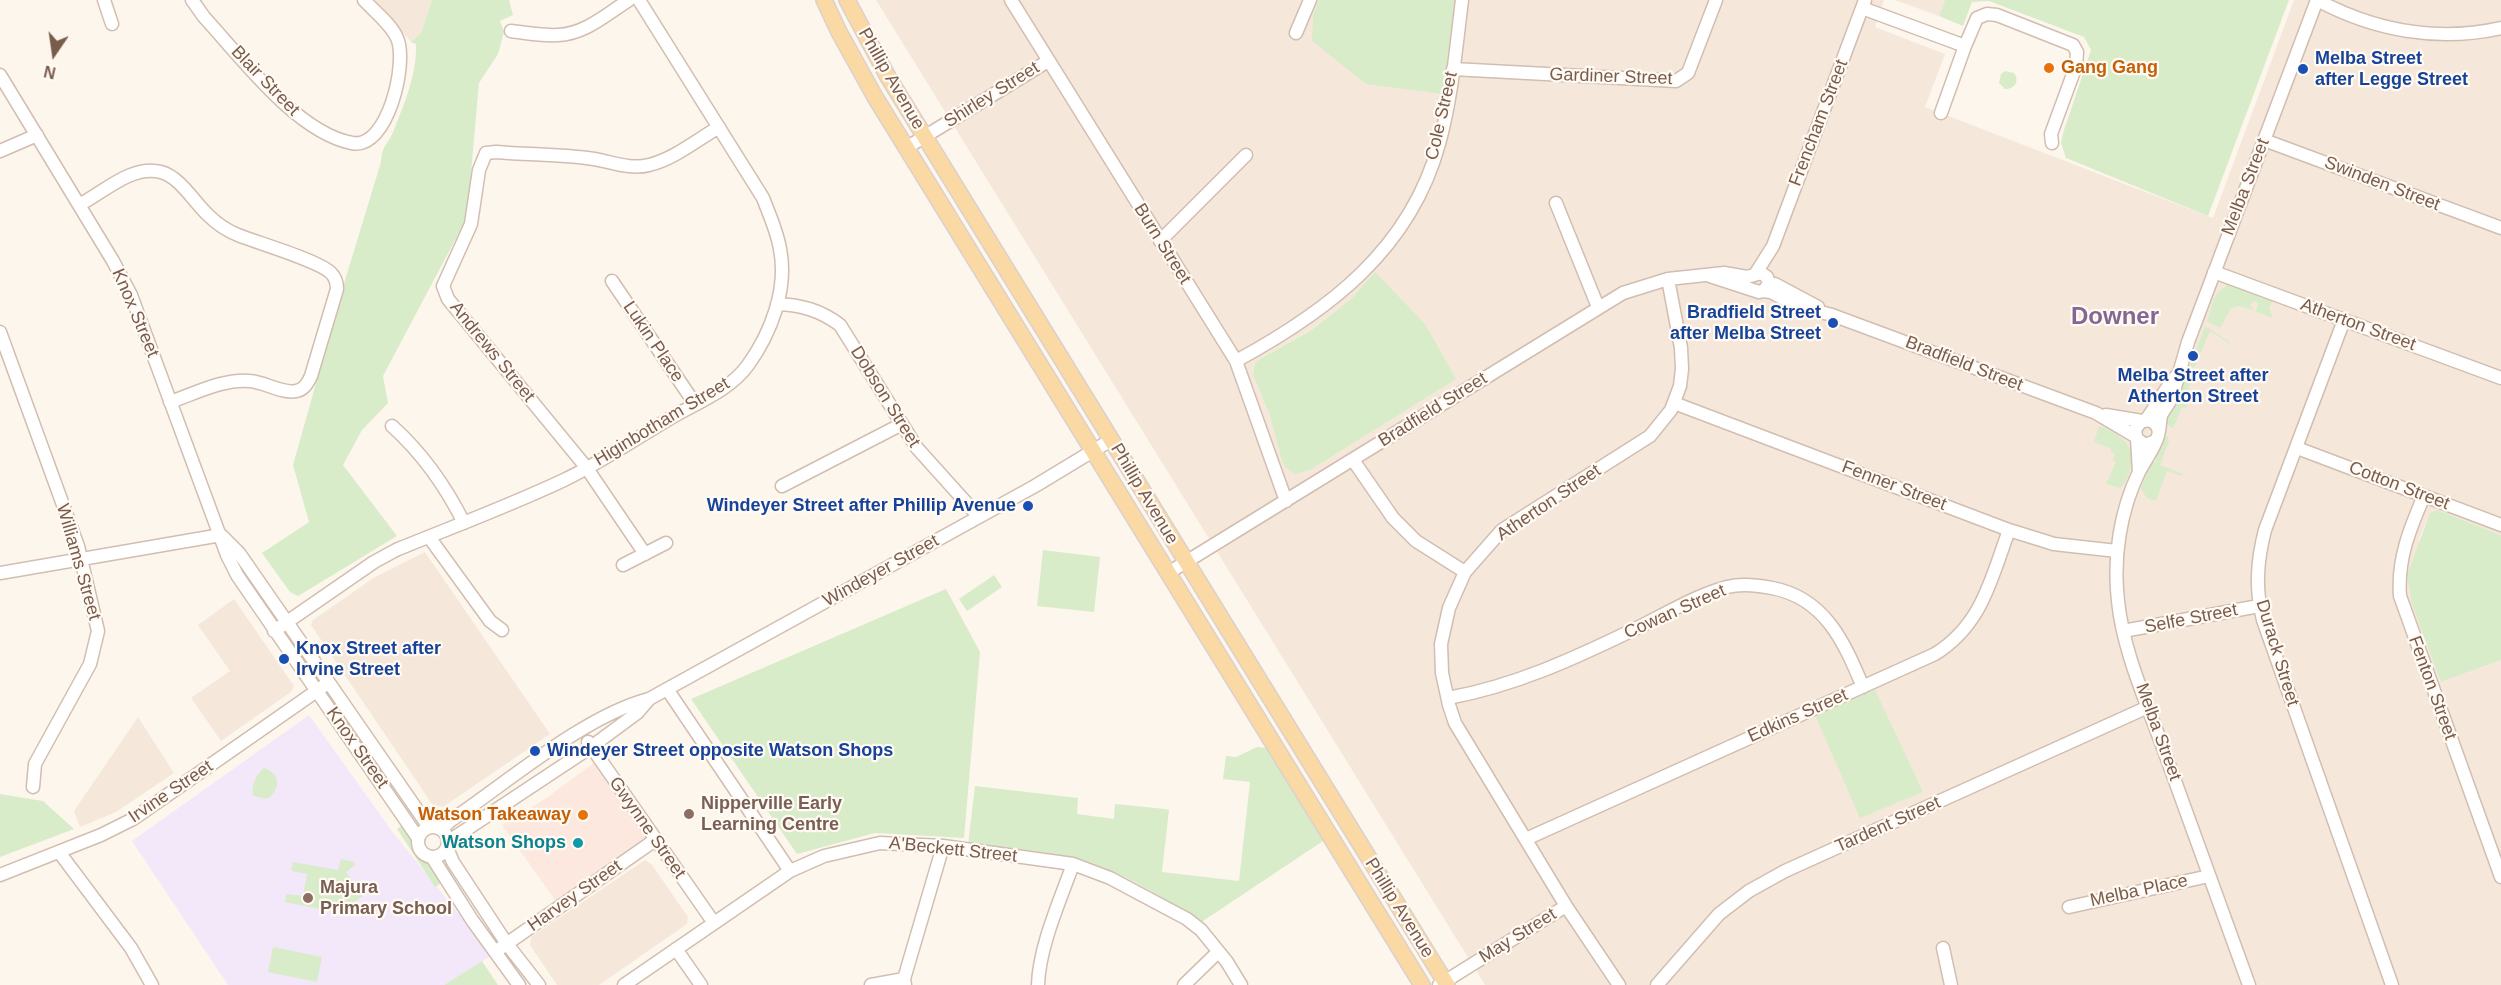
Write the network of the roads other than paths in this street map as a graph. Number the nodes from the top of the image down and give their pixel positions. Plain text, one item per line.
1 (119, 0) edge
2 (192, 0) edge
3 (364, 0) edge
4 (629, 0) edge
5 (639, 0) edge
6 (824, 0) edge
7 (847, 0) edge
8 (1310, 0) edge
9 (1462, 0) edge
10 (1716, 0) edge
11 (2317, 0) edge
12 (1013, 1) edge
13 (105, 2) edge
14 (1864, 4) edge
15 (112, 24) dead end
16 (2501, 28) edge
17 (511, 31) dead end
18 (1296, 33) dead end
19 (1965, 46) junction
20 (1048, 61) junction
21 (1453, 69) junction
22 (0, 75) edge
23 (1941, 113) dead end
24 (718, 127) junction
25 (37, 135) junction
26 (925, 137) junction
27 (2264, 140) junction
28 (2052, 143) dead end
29 (906, 148) junction
30 (0, 152) edge
31 (1246, 155) dead end
32 (1556, 203) dead end
33 (79, 205) junction
34 (2501, 228) edge
35 (1160, 241) junction
36 (2214, 272) junction
37 (1710, 276) junction
38 (1761, 276) junction
39 (1668, 279) junction
40 (612, 281) dead end
41 (1758, 291) junction
42 (777, 304) junction
43 (1598, 308) junction
44 (1832, 315) junction
45 (2344, 320) junction
46 (0, 332) edge
47 (1236, 361) junction
48 (2177, 375) junction
49 (2501, 378) edge
50 (170, 402) junction
51 (1674, 403) junction
52 (695, 404) junction
53 (2096, 413) junction
54 (2144, 421) junction
55 (902, 424) junction
56 (392, 426) dead end
57 (2136, 438) junction
58 (2157, 438) junction
59 (1111, 440) junction
60 (2297, 448) junction
61 (1094, 450) junction
62 (1353, 460) junction
63 (586, 467) junction
64 (2139, 472) junction
65 (782, 486) dead end
66 (2424, 496) junction
67 (1286, 501) junction
68 (979, 517) junction
69 (464, 523) junction
70 (2501, 525) edge
71 (2009, 530) junction
72 (221, 535) junction
73 (429, 537) junction
74 (666, 543) dead end
75 (2117, 551) junction
76 (645, 554) junction
77 (80, 559) junction
78 (1186, 563) junction
79 (623, 565) dead end
80 (1465, 572) junction
81 (0, 573) edge
82 (1168, 573) junction
83 (2259, 606) junction
84 (286, 623) junction
85 (502, 630) dead end
86 (274, 631) junction
87 (2123, 631) junction
88 (328, 683) junction
89 (1863, 687) junction
90 (667, 689) junction
91 (317, 691) junction
92 (1448, 698) junction
93 (650, 699) junction
94 (2148, 707) junction
95 (580, 732) junction
96 (591, 747) junction
97 (33, 787) dead end
98 (436, 828) junction
99 (418, 838) junction
100 (1526, 838) junction
101 (655, 840) junction
102 (448, 844) junction
103 (943, 846) junction
104 (59, 852) junction
105 (432, 857) junction
106 (1072, 864) junction
107 (790, 871) junction
108 (0, 875) edge
109 (2209, 876) junction
110 (2501, 877) edge
111 (1566, 906) junction
112 (2069, 907) dead end
113 (714, 923) junction
114 (507, 944) junction
115 (1943, 948) dead end
116 (676, 949) junction
117 (495, 952) junction
118 (1218, 952) junction
119 (904, 982) edge
120 (1444, 984) edge
121 (152, 985) edge
122 (519, 985) edge
123 (539, 985) edge
124 (624, 985) edge
125 (700, 985) edge
126 (871, 985) edge
127 (1038, 985) edge
128 (1184, 985) edge
129 (1241, 985) edge
130 (1422, 985) edge
131 (1619, 985) edge
132 (1658, 985) edge
133 (1951, 985) edge
134 (2249, 985) edge
135 (2392, 985) edge

1 - 13 street
2 - 3 street, Blair Street
4 - 17 street
5 - 24 street, Higinbotham Street
6 - 29 main road, Phillip Avenue
7 - 26 main road, Phillip Avenue
8 - 18 street
9 - 21 street, Cole Street
10 - 21 street, Gardiner Street
11 - 16 street
11 - 27 street, Melba Street
12 - 20 street, Burn Street
13 - 15 street
14 - 19 street
14 - 38 street, Frencham Street
19 - 23 street
19 - 28 street
20 - 26 street, Shirley Street
20 - 35 street, Burn Street
21 - 47 street, Cole Street
22 - 25 street, Knox Street
24 - 42 street, Higinbotham Street
24 - 63 street, Andrews Street
25 - 30 street
25 - 33 street, Knox Street
26 - 29 street, Shirley Street
26 - 59 main road, Phillip Avenue
27 - 34 street, Swinden Street
27 - 36 street, Melba Street
29 - 61 main road, Phillip Avenue
31 - 35 street
32 - 43 street
33 - 50 street, Knox Street
33 - 50 street
35 - 47 street, Burn Street
36 - 45 street, Atherton Street
36 - 48 street, Melba Street
37 - 38 street, Bradfield Street
37 - 39 street, Bradfield Street
37 - 41 street, Bradfield Street
38 - 41 street, Frencham Street
38 - 44 street, Bradfield Street
39 - 43 street, Bradfield Street
39 - 51 street, Atherton Street
40 - 52 street, Lukin Place
41 - 44 street, Bradfield Street
42 - 52 street, Higinbotham Street
42 - 55 street, Dobson Street
43 - 62 street, Bradfield Street
44 - 53 street, Bradfield Street
45 - 49 street, Atherton Street
45 - 60 street, Durack Street
46 - 77 street, Williams Street
47 - 67 street, Burn Street
48 - 54 street, Melba Street
48 - 58 street, Melba Street
50 - 72 street, Knox Street
51 - 71 street, Fenner Street
51 - 80 street, Atherton Street
52 - 63 street, Higinbotham Street
53 - 54 street, Bradfield Street
53 - 57 street, Bradfield Street
54 - 57 street
54 - 58 street
55 - 65 street
55 - 68 street, Dobson Street
56 - 69 street
57 - 58 street
57 - 64 street, Melba Street
58 - 64 street, Melba Street
59 - 61 street, Windeyer Street
59 - 78 main road, Phillip Avenue
60 - 66 street, Cotton Street
60 - 83 street, Durack Street
61 - 68 street, Windeyer Street
61 - 82 main road, Phillip Avenue
62 - 67 street, Bradfield Street
62 - 80 street
63 - 69 street, Higinbotham Street
63 - 76 street, Andrews Street
64 - 75 street, Melba Street
66 - 70 street, Cotton Street
66 - 110 street, Fenton Street
67 - 78 street, Bradfield Street
68 - 90 street, Windeyer Street
69 - 73 street, Higinbotham Street
71 - 75 street, Fenner Street
71 - 89 street, Edkins Street
72 - 77 street
72 - 84 street, Knox Street
72 - 86 street, Knox Street
73 - 84 street, Higinbotham Street
73 - 85 street
74 - 76 street
75 - 87 street, Melba Street
76 - 79 street
77 - 81 street
77 - 97 street, Williams Street
78 - 82 street, Bradfield Street
78 - 120 main road, Phillip Avenue
80 - 92 street, Atherton Street
82 - 130 main road, Phillip Avenue
83 - 87 street, Selfe Street
83 - 135 street, Durack Street
84 - 86 street, Higinbotham Street
84 - 88 street, Knox Street
86 - 91 street, Knox Street
87 - 94 street, Melba Street
88 - 91 street, Irvine Street
88 - 98 street, Knox Street
89 - 92 street, Cowan Street
89 - 100 street, Edkins Street
90 - 93 street, Windeyer Street
90 - 107 street
91 - 99 street, Knox Street
91 - 104 street, Irvine Street
92 - 100 street, Atherton Street
93 - 95 street, Windeyer Street
93 - 96 street, Windeyer Street
94 - 109 street, Melba Street
94 - 132 street, Tardent Street
95 - 96 street, Gwynne Street
95 - 98 street, Windeyer Street
96 - 101 street, Gwynne Street
96 - 102 street, Windeyer Street
98 - 99 street
98 - 102 street
99 - 105 street
100 - 111 street, Atherton Street
101 - 113 street, Gwynne Street
101 - 114 street, Harvey Street
102 - 105 street
102 - 114 street
103 - 106 street, A'Beckett Street
103 - 107 street, A'Beckett Street
103 - 119 street
104 - 108 street, Irvine Street
104 - 121 street
105 - 117 street
106 - 118 street, A'Beckett Street
106 - 127 street
107 - 113 street, A'Beckett Street
109 - 112 street, Melba Place
109 - 134 street, Melba Street
111 - 120 street, May Street
111 - 131 street, Atherton Street
113 - 116 street, A'Beckett Street
114 - 117 street, Harvey Street
114 - 123 street
115 - 133 street
116 - 124 street, A'Beckett Street
116 - 125 street
117 - 122 street
118 - 128 street
118 - 129 street, A'Beckett Street
119 - 126 street

